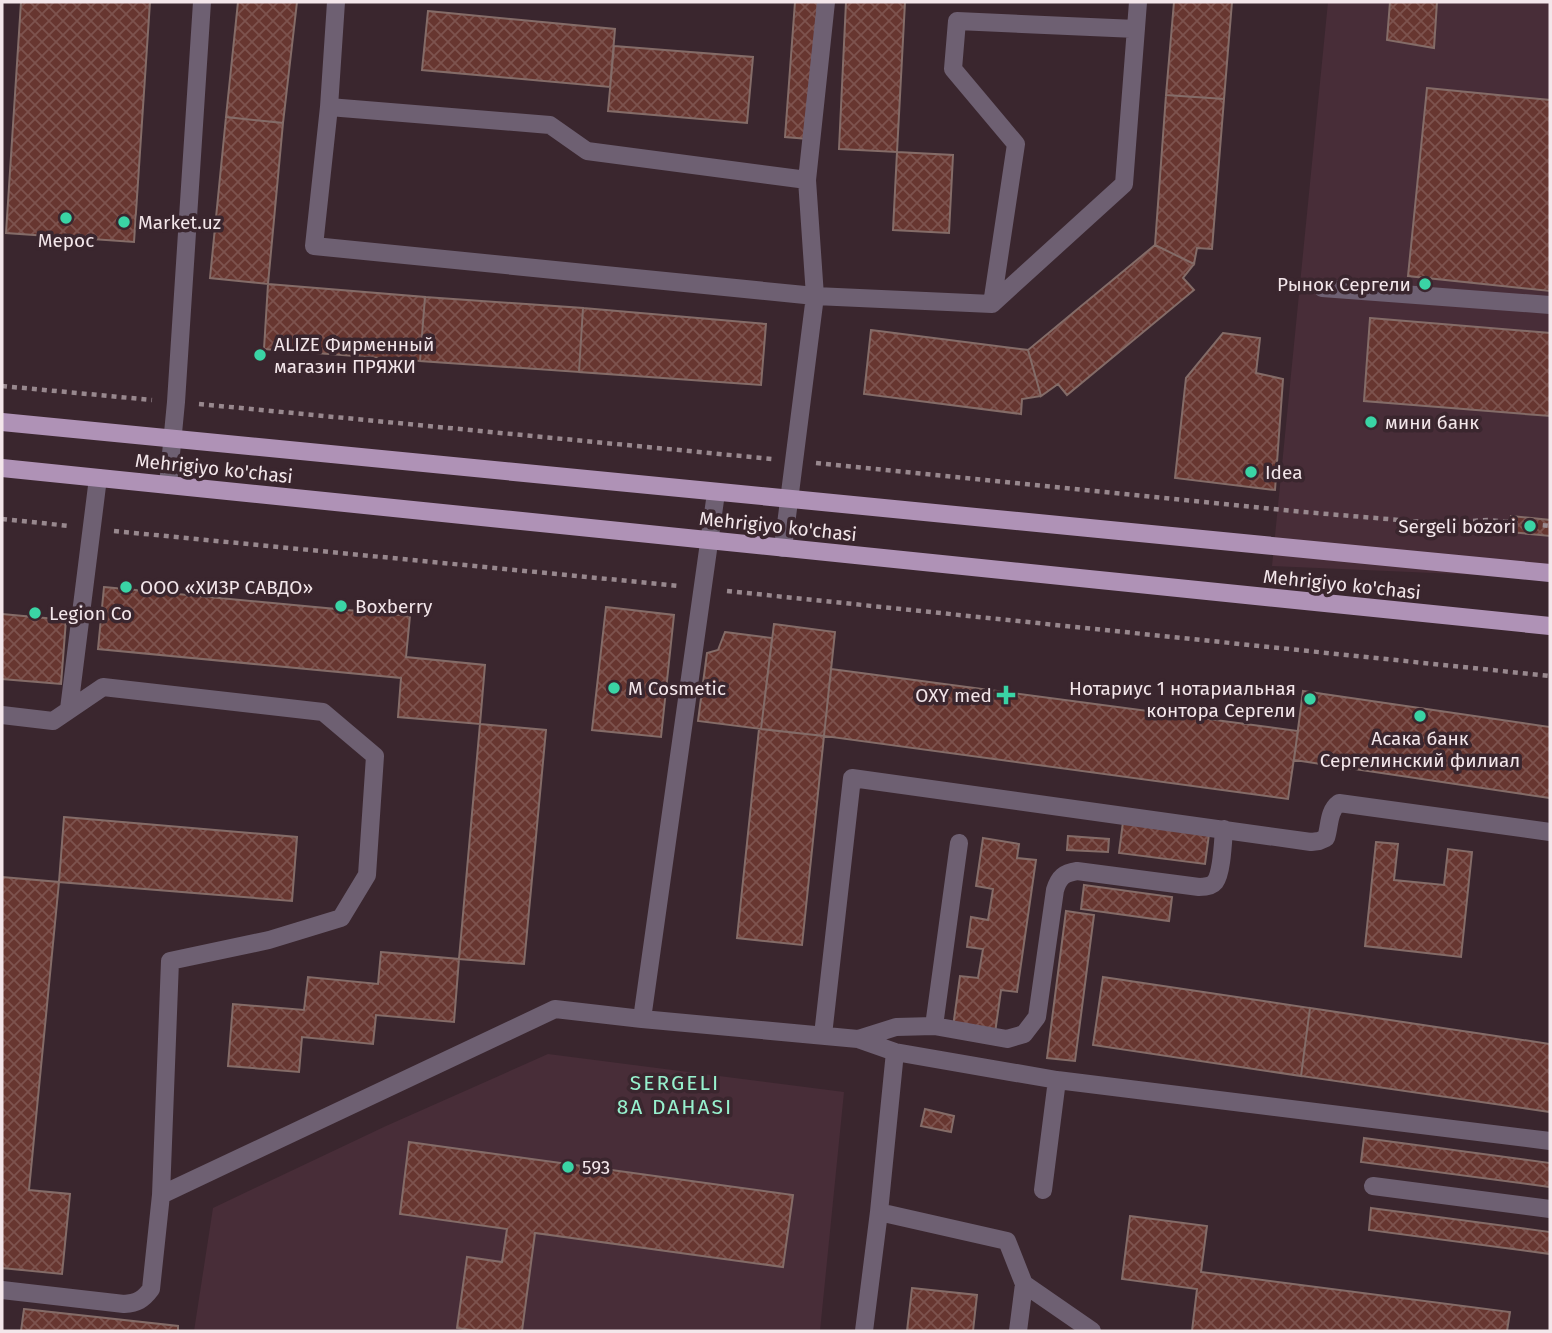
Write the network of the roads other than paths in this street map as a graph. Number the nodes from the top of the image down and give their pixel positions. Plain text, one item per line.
1 (202, 2) edge
2 (336, 2) edge
3 (826, 2) edge
4 (1139, 2) edge
5 (1136, 29) junction
6 (329, 107) junction
7 (807, 180) junction
8 (1322, 288) dead end
9 (814, 296) junction
10 (992, 304) junction
11 (1550, 305) edge
12 (2, 422) edge
13 (172, 439) junction
14 (2, 468) edge
15 (98, 478) junction
16 (168, 485) junction
17 (716, 492) junction
18 (789, 500) junction
19 (709, 540) junction
20 (783, 548) junction
21 (1550, 573) edge
22 (1550, 626) edge
23 (69, 709) junction
24 (2, 715) edge
25 (1224, 830) junction
26 (1550, 832) edge
27 (959, 844) dead end
28 (642, 1018) junction
29 (934, 1026) junction
30 (823, 1035) junction
31 (858, 1039) junction
32 (895, 1052) junction
33 (1057, 1080) junction
34 (1550, 1141) edge
35 (1373, 1186) dead end
36 (1043, 1190) dead end
37 (161, 1195) junction
38 (1550, 1209) edge
39 (879, 1212) junction
40 (1024, 1284) junction
41 (2, 1290) edge
42 (864, 1331) edge
43 (1018, 1331) edge
44 (1092, 1331) edge

1 - 13 lane
2 - 6 lane
3 - 7 lane
4 - 5 lane
5 - 10 lane
5 - 10 lane
6 - 7 lane
6 - 9 lane
7 - 9 lane
8 - 11 lane
9 - 10 lane
9 - 18 lane
12 - 13 main road, Mehrigiyo ko'chasi
13 - 16 lane
13 - 17 main road, Mehrigiyo ko'chasi
14 - 15 main road, Mehrigiyo ko'chasi
15 - 16 main road, Mehrigiyo ko'chasi
15 - 23 lane
16 - 19 main road, Mehrigiyo ko'chasi
17 - 18 main road, Mehrigiyo ko'chasi
17 - 19 lane
18 - 20 lane
18 - 21 main road, Mehrigiyo ko'chasi
19 - 20 main road, Mehrigiyo ko'chasi
19 - 28 lane
20 - 22 main road, Mehrigiyo ko'chasi
23 - 24 lane
23 - 37 lane
25 - 26 lane
25 - 29 lane
25 - 30 lane
27 - 29 lane
28 - 30 lane
28 - 37 lane
29 - 31 lane
30 - 31 lane
31 - 32 lane
32 - 33 lane
32 - 39 lane
33 - 34 lane
33 - 36 lane
35 - 38 lane
37 - 41 lane
39 - 40 lane
39 - 42 lane
40 - 43 lane
40 - 44 lane

